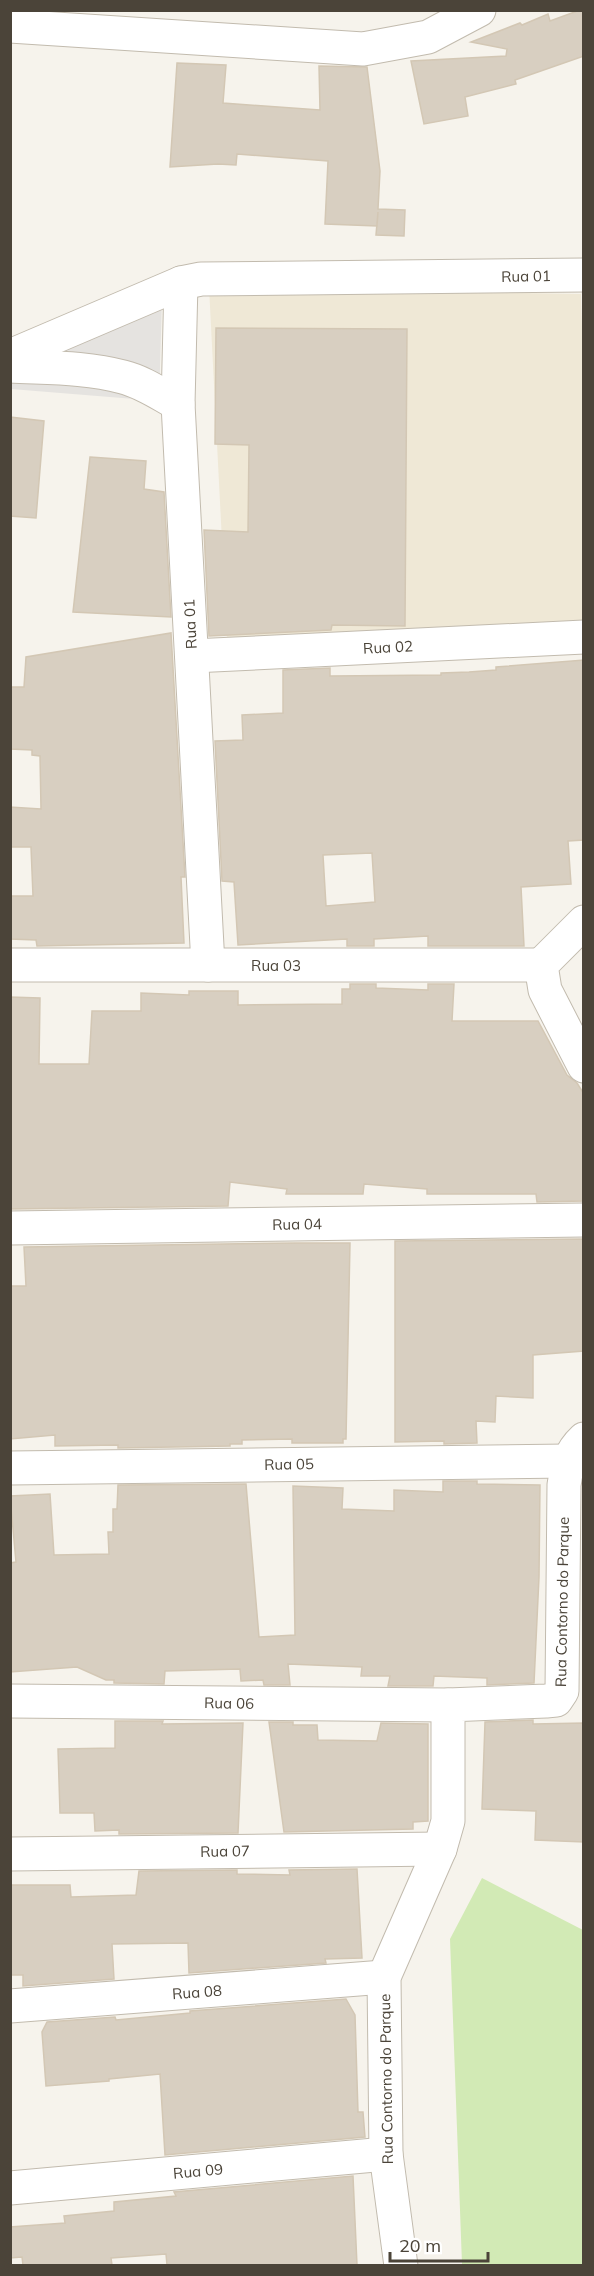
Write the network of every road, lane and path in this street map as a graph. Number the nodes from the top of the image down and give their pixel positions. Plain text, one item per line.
1 (478, 10) edge
2 (10, 26) edge
3 (584, 275) edge
4 (181, 283) junction
5 (10, 356) edge
6 (10, 366) edge
7 (178, 404) junction
8 (584, 638) edge
9 (192, 656) junction
10 (584, 922) edge
11 (10, 965) edge
12 (208, 965) junction
13 (541, 965) junction
14 (584, 1066) edge
15 (584, 1220) edge
16 (10, 1228) edge
17 (575, 1450) edge
18 (10, 1468) edge
19 (10, 1701) edge
20 (448, 1705) junction
21 (440, 1849) junction
22 (10, 1854) edge
23 (384, 1977) junction
24 (10, 2006) edge
25 (386, 2154) junction
26 (10, 2188) edge
27 (401, 2265) edge

1 - 2 street
3 - 4 street, Rua 01
4 - 5 street, Rua 01
4 - 7 street, Rua 01
6 - 7 street
7 - 9 street, Rua 01
8 - 9 street, Rua 02
9 - 12 street, Rua 01
10 - 13 street
11 - 12 street, Rua 03
12 - 13 street, Rua 03
13 - 14 street
15 - 16 street, Rua 04
17 - 18 street, Rua 05
17 - 20 street, Rua Contorno do Parque
19 - 20 street, Rua 06
20 - 21 street, Rua Contorno do Parque
21 - 22 street, Rua 07
21 - 23 street, Rua Contorno do Parque
23 - 24 street, Rua 08
23 - 25 street, Rua Contorno do Parque
25 - 26 street, Rua 09
25 - 27 street, Rua Contorno do Parque

